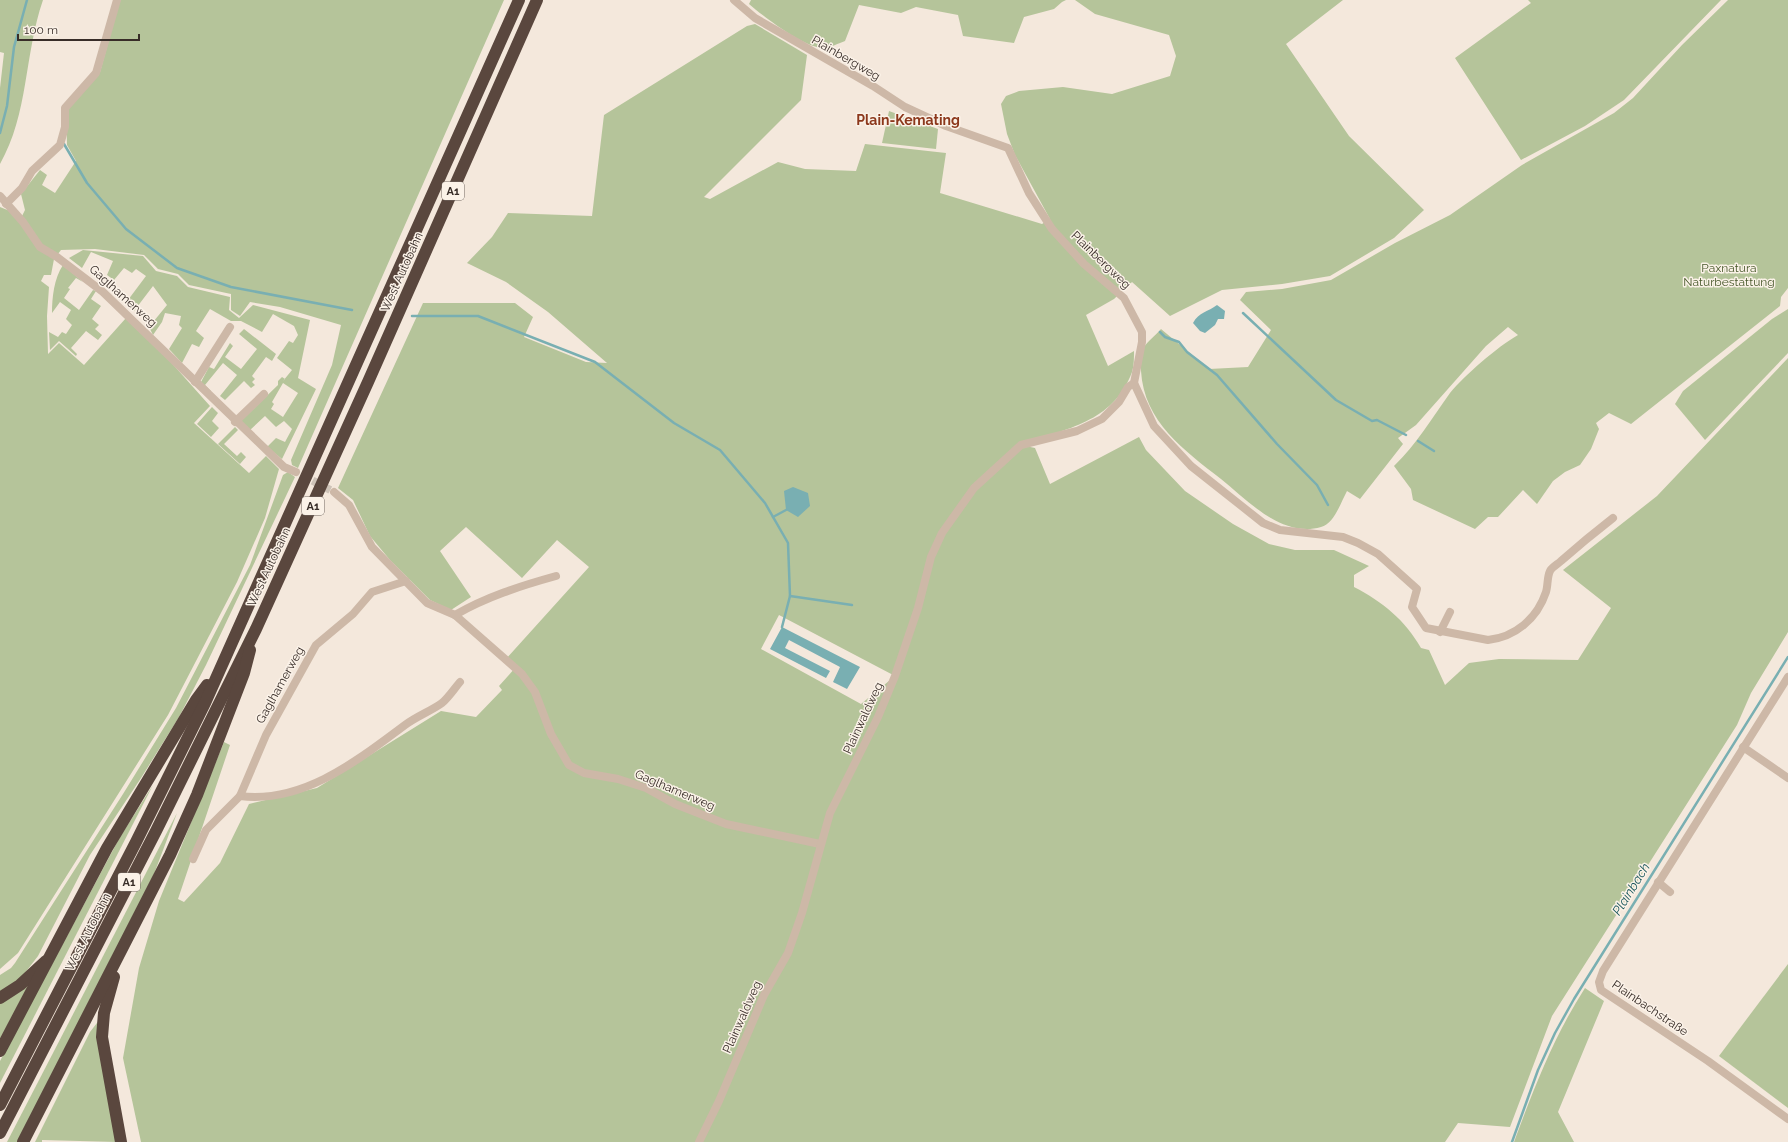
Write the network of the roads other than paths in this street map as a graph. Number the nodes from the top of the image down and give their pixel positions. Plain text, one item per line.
1 (116, 0) edge
2 (519, 0) edge
3 (537, 0) edge
4 (734, 0) edge
5 (0, 196) edge
6 (6, 204) junction
7 (230, 327) dead end
8 (195, 382) junction
9 (1134, 383) junction
10 (264, 394) dead end
11 (235, 422) junction
12 (296, 472) tunnel mouth
13 (334, 492) tunnel mouth
14 (1613, 518) dead end
15 (556, 576) dead end
16 (406, 581) junction
17 (1450, 612) dead end
18 (455, 615) junction
19 (256, 629) junction
20 (1440, 632) junction
21 (218, 670) junction
22 (1788, 677) edge
23 (460, 682) dead end
24 (1743, 747) junction
25 (1788, 778) edge
26 (240, 796) junction
27 (820, 844) junction
28 (193, 859) dead end
29 (1658, 882) junction
30 (1670, 892) dead end
31 (50, 958) junction
32 (115, 963) junction
33 (0, 998) edge
34 (0, 1051) edge
35 (0, 1105) edge
36 (1788, 1119) edge
37 (0, 1133) edge
38 (23, 1142) edge
39 (121, 1142) edge
40 (699, 1142) edge

1 - 6 street
2 - 21 highway, West Autobahn / A1
3 - 19 highway, West Autobahn / A1
4 - 9 street, Plainbergweg
5 - 6 street, Gaglhamerweg
6 - 8 street, Gaglhamerweg
7 - 8 street
8 - 11 street, Gaglhamerweg
9 - 20 street
9 - 27 street, Plainwaldweg
10 - 11 street
11 - 12 street, Gaglhamerweg
13 - 16 street, Gaglhamerweg
14 - 20 street
15 - 18 street
16 - 18 street, Gaglhamerweg
16 - 26 street, Gaglhamerweg
17 - 20 street
18 - 27 street, Gaglhamerweg
19 - 32 highway
19 - 37 highway, West Autobahn / A1
21 - 31 highway
21 - 35 highway, West Autobahn / A1
22 - 24 street, Plainbachstraße
23 - 26 street
24 - 25 street
24 - 29 street, Plainbachstraße
26 - 28 street, Gaglhamerweg
27 - 40 street, Plainwaldweg
29 - 30 street
29 - 36 street, Plainbachstraße
31 - 33 highway
31 - 34 highway
32 - 38 highway
32 - 39 highway

